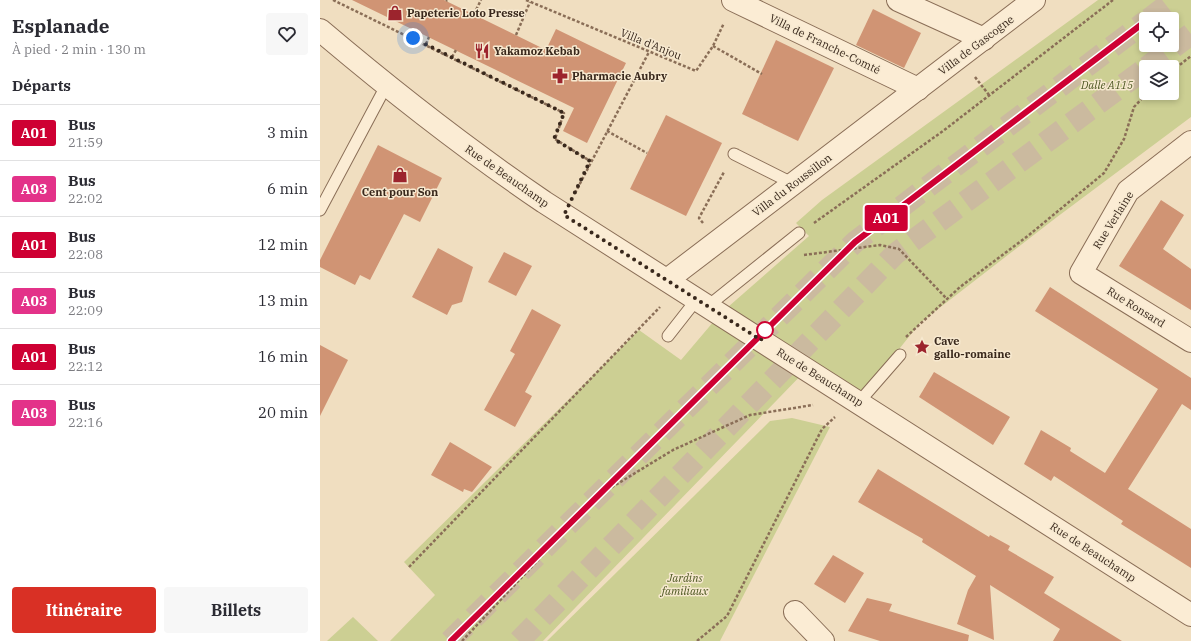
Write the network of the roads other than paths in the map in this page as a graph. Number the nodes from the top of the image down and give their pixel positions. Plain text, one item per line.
1 (734, 0) edge
2 (898, 0) edge
3 (1034, 0) edge
4 (320, 30) edge
5 (984, 39) junction
6 (386, 86) junction
7 (918, 89) junction
8 (1191, 142) edge
9 (734, 154) road end
10 (794, 184) junction
11 (320, 210) edge
12 (799, 234) dead end
13 (1081, 273) joint
14 (673, 283) junction
15 (703, 303) junction
16 (668, 336) dead end
17 (1191, 342) edge
18 (900, 355) dead end
19 (856, 400) junction
20 (795, 612) dead end
21 (1191, 615) edge
22 (823, 641) edge

1 - 7 street, Villa de Franche-Comté
2 - 5 street
3 - 5 street, Villa de Gascogne
4 - 6 street, Rue de Beauchamp
5 - 7 street, Villa de Gascogne
6 - 11 lane
6 - 14 street, Rue de Beauchamp
7 - 10 street, Villa du Roussillon
8 - 13 street, Rue Verlaine
9 - 10 lane
10 - 14 street, Villa du Roussillon
12 - 15 lane
13 - 17 street, Rue Ronsard
14 - 15 street, Rue de Beauchamp
15 - 16 lane
15 - 19 street, Rue de Beauchamp
18 - 19 lane
19 - 21 street, Rue de Beauchamp
20 - 22 street

